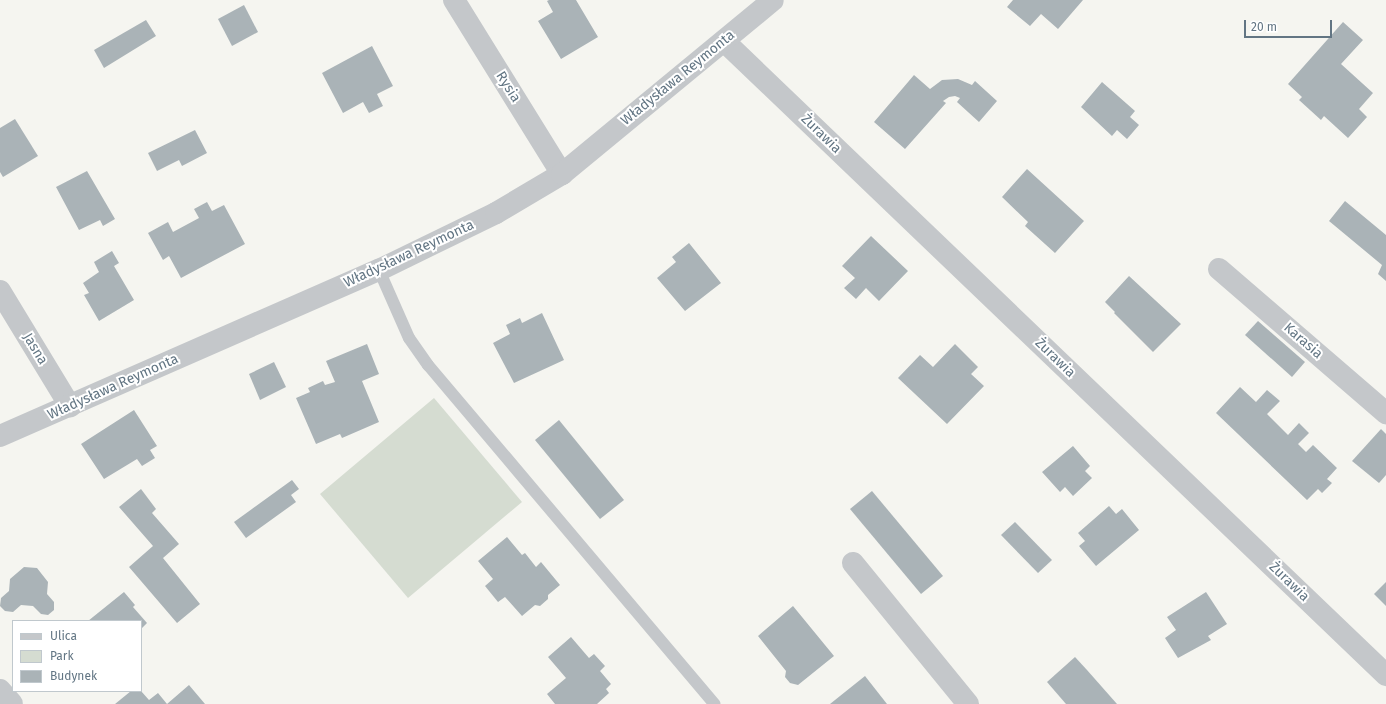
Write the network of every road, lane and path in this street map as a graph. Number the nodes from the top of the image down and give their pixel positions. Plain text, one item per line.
1 (454, 0) edge
2 (773, 0) edge
3 (724, 41) junction
4 (562, 174) junction
5 (379, 270) junction
6 (1219, 270) dead end
7 (0, 291) edge
8 (70, 406) junction
9 (1386, 413) edge
10 (0, 436) edge
11 (853, 563) dead end
12 (1386, 675) edge
13 (0, 690) edge
14 (12, 704) edge
15 (714, 704) edge
16 (968, 704) edge

1 - 4 street, Rysia
2 - 3 street, Władysława Reymonta
3 - 4 street, Władysława Reymonta
3 - 12 street, Żurawia
4 - 5 street, Władysława Reymonta
5 - 8 street, Władysława Reymonta
5 - 15 lane
6 - 9 street, Karasia
7 - 8 street, Jasna
8 - 10 street, Władysława Reymonta
11 - 16 street
13 - 14 street

